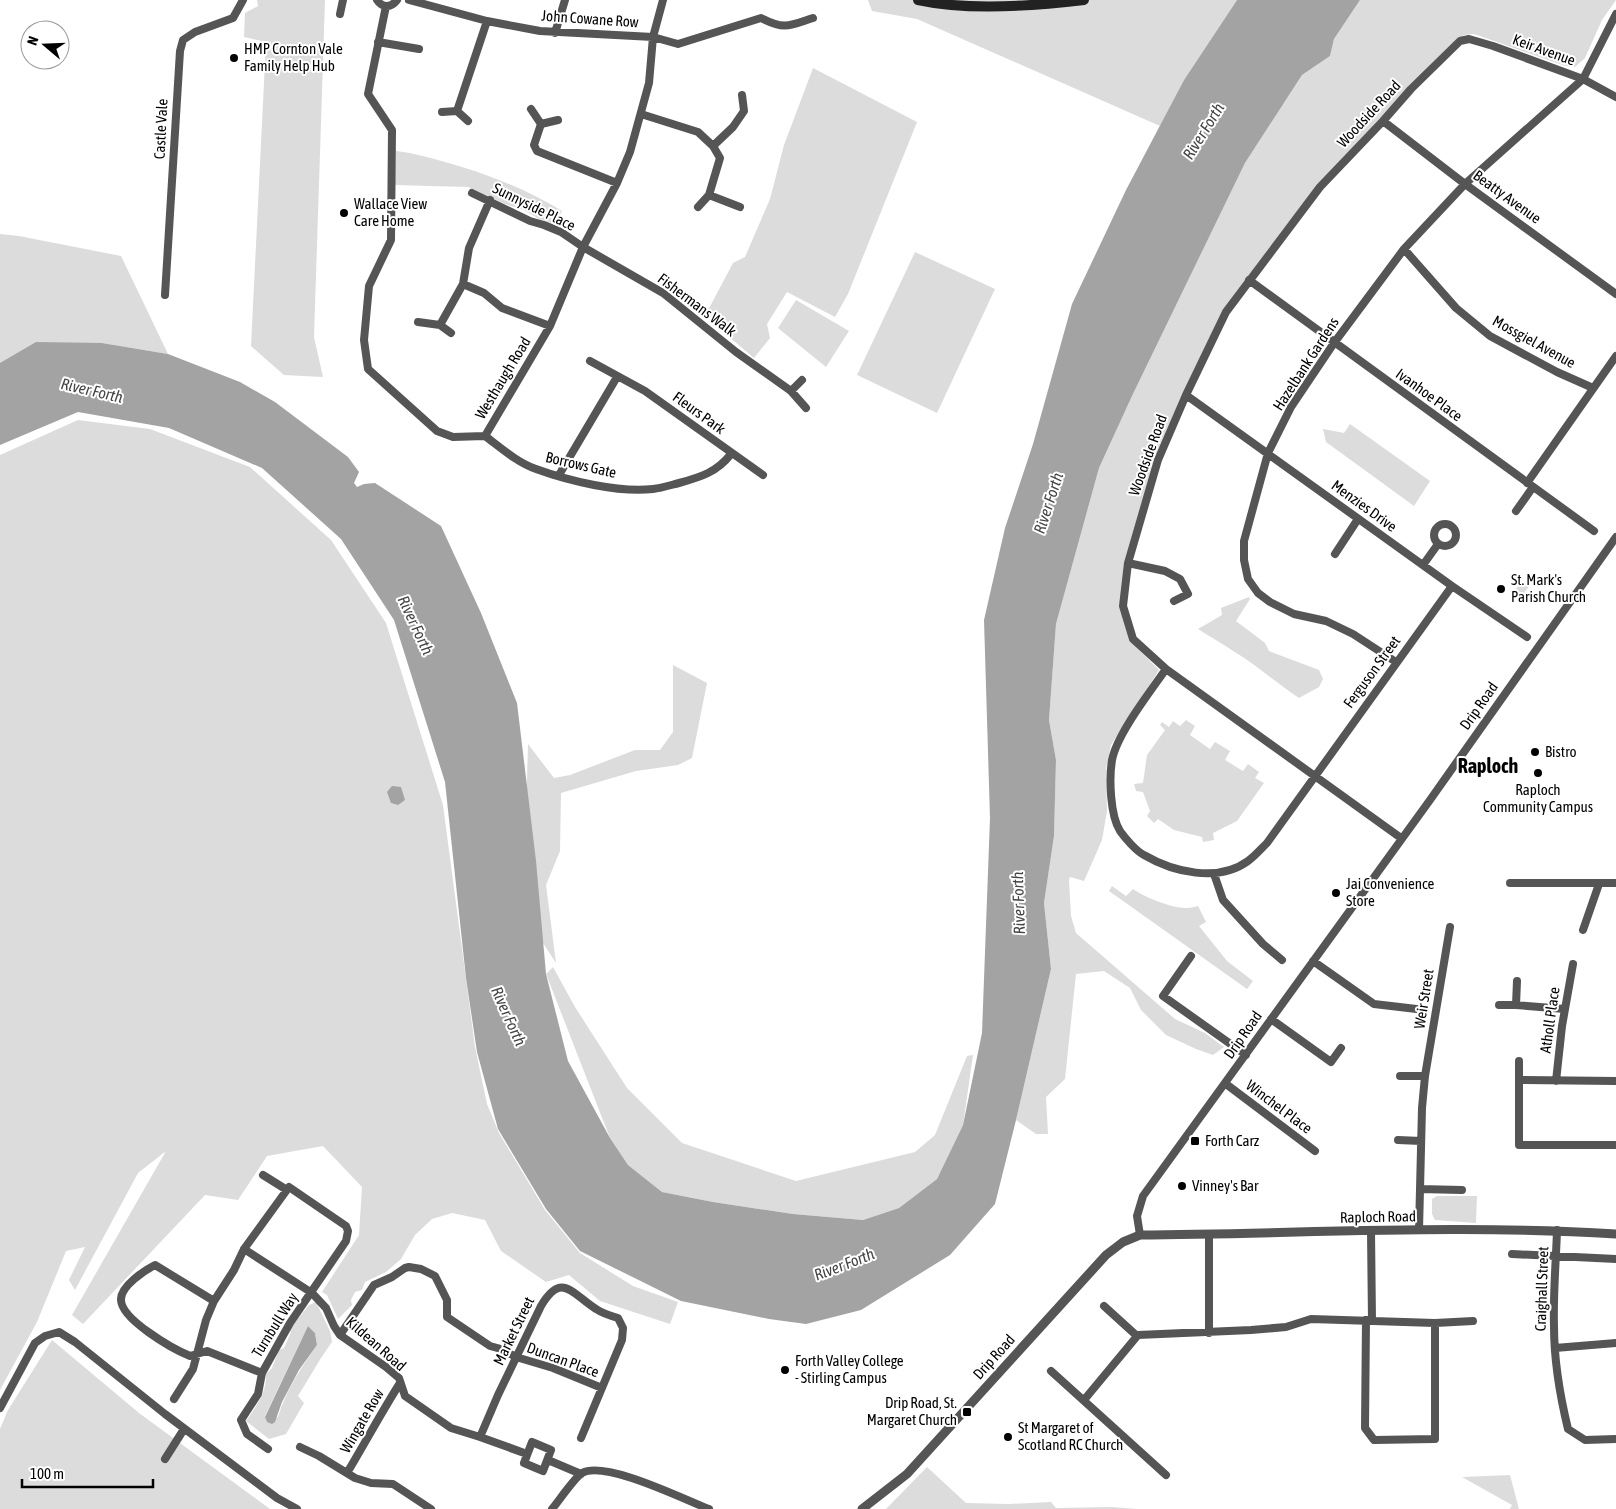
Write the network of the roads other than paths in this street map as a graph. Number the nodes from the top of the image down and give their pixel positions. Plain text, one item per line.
1 (243, 0) edge
2 (343, 0) edge
3 (377, 0) edge
4 (397, 0) edge
5 (408, 0) edge
6 (566, 0) edge
7 (663, 0) edge
8 (918, 0) edge
9 (1084, 0) edge
10 (386, 6) junction
11 (340, 14) dead end
12 (1616, 14) edge
13 (813, 18) dead end
14 (487, 21) junction
15 (555, 32) junction
16 (653, 37) junction
17 (1460, 41) joint
18 (378, 42) junction
19 (419, 49) dead end
20 (1583, 79) junction
21 (742, 95) dead end
22 (1616, 97) edge
23 (531, 109) dead end
24 (457, 111) junction
25 (442, 112) dead end
26 (641, 114) junction
27 (558, 120) dead end
28 (1383, 120) junction
29 (468, 121) dead end
30 (541, 124) junction
31 (713, 146) junction
32 (617, 183) junction
33 (1465, 184) junction
34 (472, 193) dead end
35 (709, 195) junction
36 (490, 200) junction
37 (698, 207) dead end
38 (740, 207) dead end
39 (583, 248) junction
40 (1404, 249) junction
41 (1249, 280) junction
42 (463, 284) junction
43 (1616, 294) edge
44 (165, 296) dead end
45 (418, 322) dead end
46 (440, 326) junction
47 (550, 326) junction
48 (451, 334) dead end
49 (1334, 343) junction
50 (1616, 356) edge
51 (590, 361) dead end
52 (618, 377) junction
53 (802, 380) dead end
54 (1593, 388) junction
55 (791, 391) junction
56 (1186, 395) junction
57 (806, 408) dead end
58 (485, 436) junction
59 (1268, 453) junction
60 (732, 454) junction
61 (559, 475) junction
62 (763, 475) dead end
63 (1530, 485) junction
64 (1516, 511) dead end
65 (1358, 519) junction
66 (1594, 531) dead end
67 (1616, 536) edge
68 (1438, 544) dead end
69 (1335, 554) dead end
70 (1128, 564) junction
71 (1423, 564) junction
72 (1452, 586) junction
73 (1174, 601) dead end
74 (1527, 637) dead end
75 (1396, 662) junction
76 (1166, 669) junction
77 (1315, 776) junction
78 (1401, 838) junction
79 (1214, 874) junction
80 (1510, 883) dead end
81 (1616, 883) edge
82 (1599, 884) junction
83 (1450, 927) dead end
84 (1583, 930) dead end
85 (1191, 956) dead end
86 (1282, 960) dead end
87 (1313, 961) junction
88 (1574, 964) dead end
89 (1517, 981) dead end
90 (1499, 1005) dead end
91 (1516, 1005) junction
92 (1565, 1009) junction
93 (1425, 1010) dead end
94 (1272, 1019) junction
95 (1341, 1048) dead end
96 (1246, 1055) junction
97 (1519, 1062) dead end
98 (1400, 1076) dead end
99 (1425, 1076) junction
100 (1519, 1080) junction
101 (1556, 1081) junction
102 (1616, 1081) edge
103 (1226, 1084) junction
104 (1398, 1140) dead end
105 (1421, 1141) junction
106 (1616, 1145) edge
107 (1315, 1151) dead end
108 (263, 1175) dead end
109 (1420, 1189) junction
110 (287, 1190) junction
111 (1462, 1190) dead end
112 (1419, 1230) junction
113 (1558, 1230) junction
114 (1371, 1231) junction
115 (1209, 1234) junction
116 (1616, 1234) edge
117 (1140, 1235) junction
118 (244, 1249) junction
119 (1512, 1254) dead end
120 (1557, 1257) junction
121 (1616, 1259) edge
122 (312, 1293) junction
123 (214, 1301) junction
124 (1104, 1306) dead end
125 (1369, 1320) junction
126 (1473, 1321) dead end
127 (1435, 1323) junction
128 (1209, 1333) junction
129 (340, 1335) junction
130 (1137, 1336) junction
131 (1616, 1343) edge
132 (1555, 1348) junction
133 (198, 1354) junction
134 (516, 1357) junction
135 (1050, 1371) dead end
136 (262, 1373) junction
137 (400, 1383) junction
138 (602, 1388) junction
139 (174, 1399) dead end
140 (1084, 1400) junction
141 (0, 1408) edge
142 (184, 1429) junction
143 (480, 1436) junction
144 (581, 1438) dead end
145 (1616, 1439) edge
146 (300, 1447) dead end
147 (268, 1448) dead end
148 (527, 1454) junction
149 (165, 1458) dead end
150 (548, 1460) junction
151 (347, 1473) junction
152 (581, 1474) junction
153 (1166, 1475) dead end
154 (691, 1506) edge
155 (297, 1509) edge
156 (431, 1509) edge
157 (552, 1509) edge
158 (709, 1509) edge
159 (862, 1509) edge

1 - 44 street, Castle Vale
2 - 11 street
3 - 10 street
4 - 10 street
5 - 14 street, John Cowane Row
6 - 15 street
7 - 16 street, Westhaugh Road
8 - 9 main road
10 - 18 street
12 - 20 street
13 - 16 street, John Cowane Row
14 - 15 street, John Cowane Row
14 - 24 street
15 - 16 street, John Cowane Row
16 - 26 street, Westhaugh Road
17 - 20 street, Keir Avenue
17 - 28 street, Woodside Road
18 - 19 street
18 - 58 street, Westhaugh Road
20 - 22 street, Keir Avenue
20 - 33 street, Hazelbank Gardens
21 - 31 street
23 - 30 street
24 - 25 street
24 - 29 street
26 - 31 street
26 - 32 street, Westhaugh Road
27 - 30 street
28 - 33 street, Beatty Avenue
28 - 41 street, Woodside Road
30 - 32 street
31 - 35 street
32 - 39 street, Westhaugh Road
33 - 40 street, Hazelbank Gardens
33 - 43 street, Beatty Avenue
34 - 36 street, Sunnyside Place
35 - 37 street
35 - 38 street
36 - 39 street, Sunnyside Place
36 - 42 street
39 - 47 street, Westhaugh Road
39 - 55 street, Fishermans Walk
40 - 49 street, Hazelbank Gardens
40 - 54 street, Mossgiel Avenue
41 - 49 street, Ivanhoe Place
41 - 56 street, Woodside Road
42 - 46 street
42 - 47 street
45 - 46 street
46 - 48 street
47 - 58 street, Westhaugh Road
49 - 59 street, Hazelbank Gardens
49 - 63 street, Ivanhoe Place
50 - 54 street
51 - 52 street, Fleurs Park
52 - 60 street, Fleurs Park
52 - 61 street
53 - 55 street
54 - 63 street
55 - 57 street, Fishermans Walk
56 - 59 street, Menzies Drive
56 - 70 street, Woodside Road
58 - 61 street, Borrows Gate
59 - 65 street, Menzies Drive
59 - 75 street, Hazelbank Gardens
60 - 61 street, Borrows Gate
60 - 62 street, Fleurs Park
63 - 64 street
63 - 66 street, Ivanhoe Place
65 - 69 street
65 - 71 street, Menzies Drive
67 - 78 street, Drip Road
68 - 71 street
70 - 73 street
70 - 76 street, Woodside Road
71 - 72 street, Menzies Drive
72 - 74 street, Menzies Drive
72 - 75 street, Ferguson Street
75 - 77 street, Ferguson Street
76 - 77 street, Woodside Road
76 - 79 street
77 - 78 street, Woodside Road
77 - 79 street, Ferguson Street
78 - 87 street, Drip Road
79 - 86 street
80 - 82 street
81 - 82 street
82 - 84 street
83 - 99 street, Weir Street
85 - 96 street
87 - 93 street
87 - 94 street, Drip Road
88 - 92 street, Atholl Place
89 - 91 street
90 - 91 street
91 - 92 street
92 - 101 street, Atholl Place
94 - 95 street
94 - 96 street, Drip Road
96 - 103 street, Drip Road
97 - 100 street
98 - 99 street
99 - 105 street, Weir Street
100 - 101 street
100 - 106 street
101 - 102 street
103 - 107 street, Winchel Place
103 - 117 street, Drip Road
104 - 105 street
105 - 109 street, Weir Street
108 - 110 street
109 - 111 street
109 - 112 street, Weir Street
110 - 118 street
110 - 122 street, Turnbull Way
112 - 113 street, Raploch Road
112 - 114 street, Raploch Road
113 - 116 street, Raploch Road
113 - 120 street, Craighall Street
114 - 115 street, Raploch Road
114 - 125 street
115 - 117 street, Raploch Road
115 - 128 street
117 - 159 street, Drip Road
118 - 122 street, Kildean Road
118 - 123 street
119 - 120 street
120 - 121 street
120 - 132 street, Craighall Street
122 - 129 street, Kildean Road
122 - 136 street, Turnbull Way
123 - 133 street
123 - 133 street, Turnbull Way
124 - 130 street
125 - 127 street
125 - 127 street
125 - 128 street
126 - 127 street
128 - 130 street
129 - 134 street, Duncan Place
129 - 137 street, Kildean Road
130 - 140 street
131 - 132 street, Craighall Street
132 - 145 street, Craighall Street
133 - 136 street, Turnbull Way
133 - 139 street
134 - 138 street, Duncan Place
134 - 138 street, Market Street
134 - 143 street, Market Street
135 - 140 street
136 - 147 street, Turnbull Way
137 - 143 street, Kildean Road
137 - 151 street, Wingate Row
138 - 144 street, Market Street
140 - 153 street
141 - 142 street
142 - 149 street
142 - 155 street
143 - 148 street, Kildean Road
146 - 151 street
148 - 150 street
148 - 150 street
150 - 152 street
151 - 156 street
152 - 154 street
152 - 157 street
154 - 158 street

